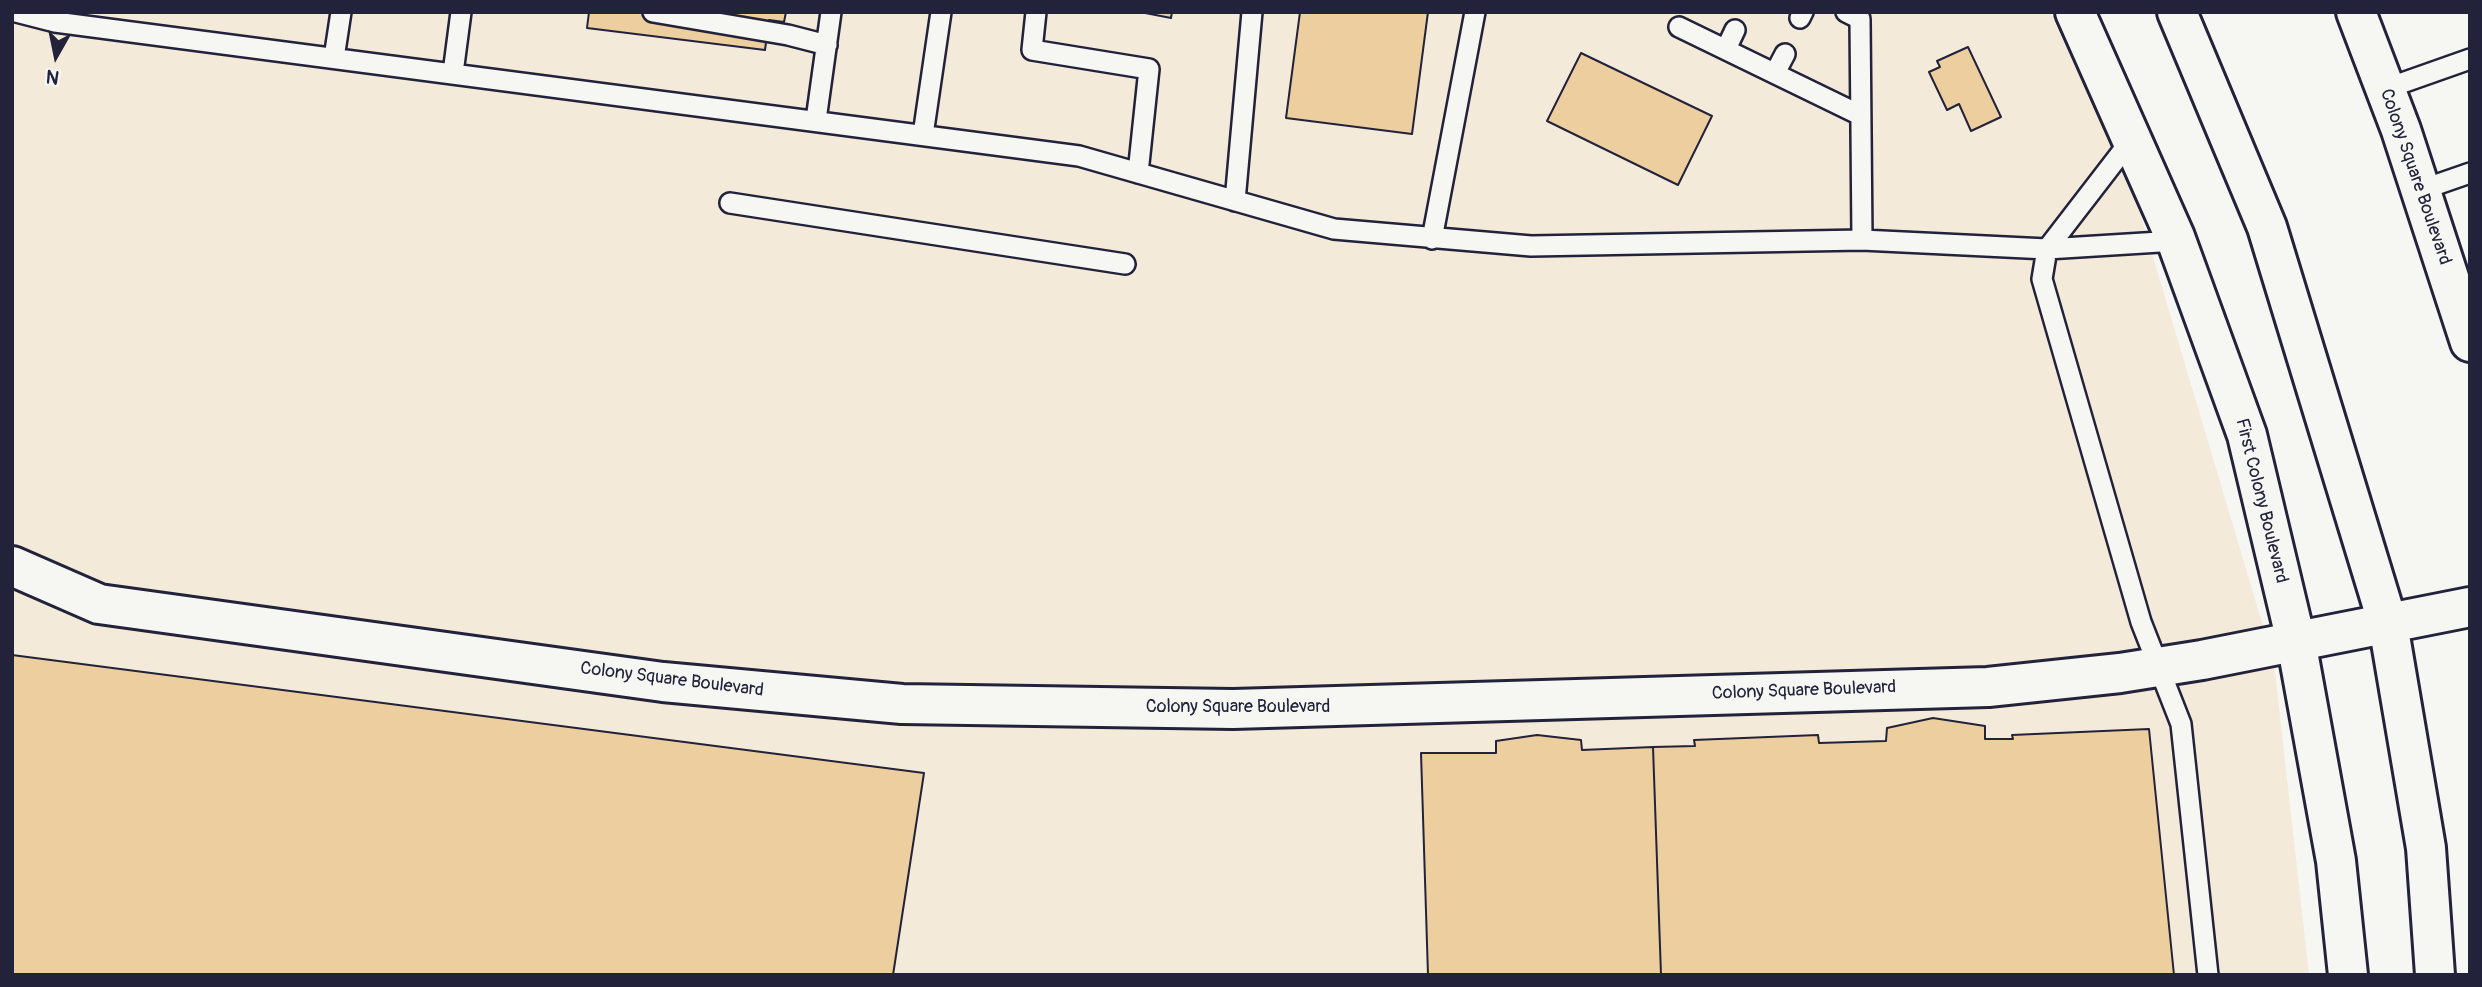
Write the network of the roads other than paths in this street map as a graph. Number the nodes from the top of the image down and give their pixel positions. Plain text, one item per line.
1 (16, 12) edge
2 (341, 12) edge
3 (461, 12) edge
4 (653, 12) edge
5 (831, 12) edge
6 (941, 12) edge
7 (1036, 12) edge
8 (1252, 12) edge
9 (1475, 12) edge
10 (1846, 12) edge
11 (2075, 12) edge
12 (2177, 12) edge
13 (2356, 12) edge
14 (56, 17) edge
15 (1683, 22) edge
16 (1735, 30) dead end
17 (827, 45) junction
18 (1726, 49) junction
19 (1784, 54) dead end
20 (334, 58) junction
21 (2470, 59) edge
22 (453, 73) junction
23 (1775, 74) junction
24 (2385, 89) junction
25 (1860, 114) junction
26 (816, 120) junction
27 (923, 135) junction
28 (2131, 140) junction
29 (1138, 173) junction
30 (2470, 173) edge
31 (2421, 190) junction
32 (1235, 201) junction
33 (730, 203) dead end
34 (1432, 239) junction
35 (1862, 240) junction
36 (2176, 241) junction
37 (2047, 249) junction
38 (1125, 264) dead end
39 (2470, 342) edge
40 (12, 566) edge
41 (2470, 607) edge
42 (2388, 624) junction
43 (2296, 641) junction
44 (2159, 667) junction
45 (2208, 975) edge
46 (2348, 975) edge
47 (2435, 975) edge

1 - 14 lane
2 - 20 lane
3 - 22 lane
4 - 17 lane
5 - 17 lane
6 - 27 lane
7 - 29 lane
8 - 32 lane
9 - 34 lane
10 - 25 lane
11 - 28 street, First Colony Boulevard
12 - 42 street
13 - 24 street, Colony Square Boulevard
14 - 20 lane
15 - 18 lane
16 - 18 lane
17 - 26 lane
18 - 23 lane
19 - 23 lane
20 - 22 lane
21 - 24 lane
22 - 26 lane
23 - 25 lane
24 - 31 street, Colony Square Boulevard
25 - 35 lane
26 - 27 lane
27 - 29 lane
28 - 36 street, First Colony Boulevard
28 - 37 lane
29 - 32 lane
30 - 31 lane
31 - 39 street, Colony Square Boulevard
32 - 34 lane
33 - 38 lane
34 - 35 lane
35 - 37 lane
36 - 37 lane
36 - 43 street, First Colony Boulevard
37 - 44 lane
40 - 44 street, Colony Square Boulevard
41 - 42 street, Colony Square Boulevard
42 - 43 street, Colony Square Boulevard
42 - 47 street
43 - 44 street, Colony Square Boulevard
43 - 46 street, First Colony Boulevard
44 - 45 lane

